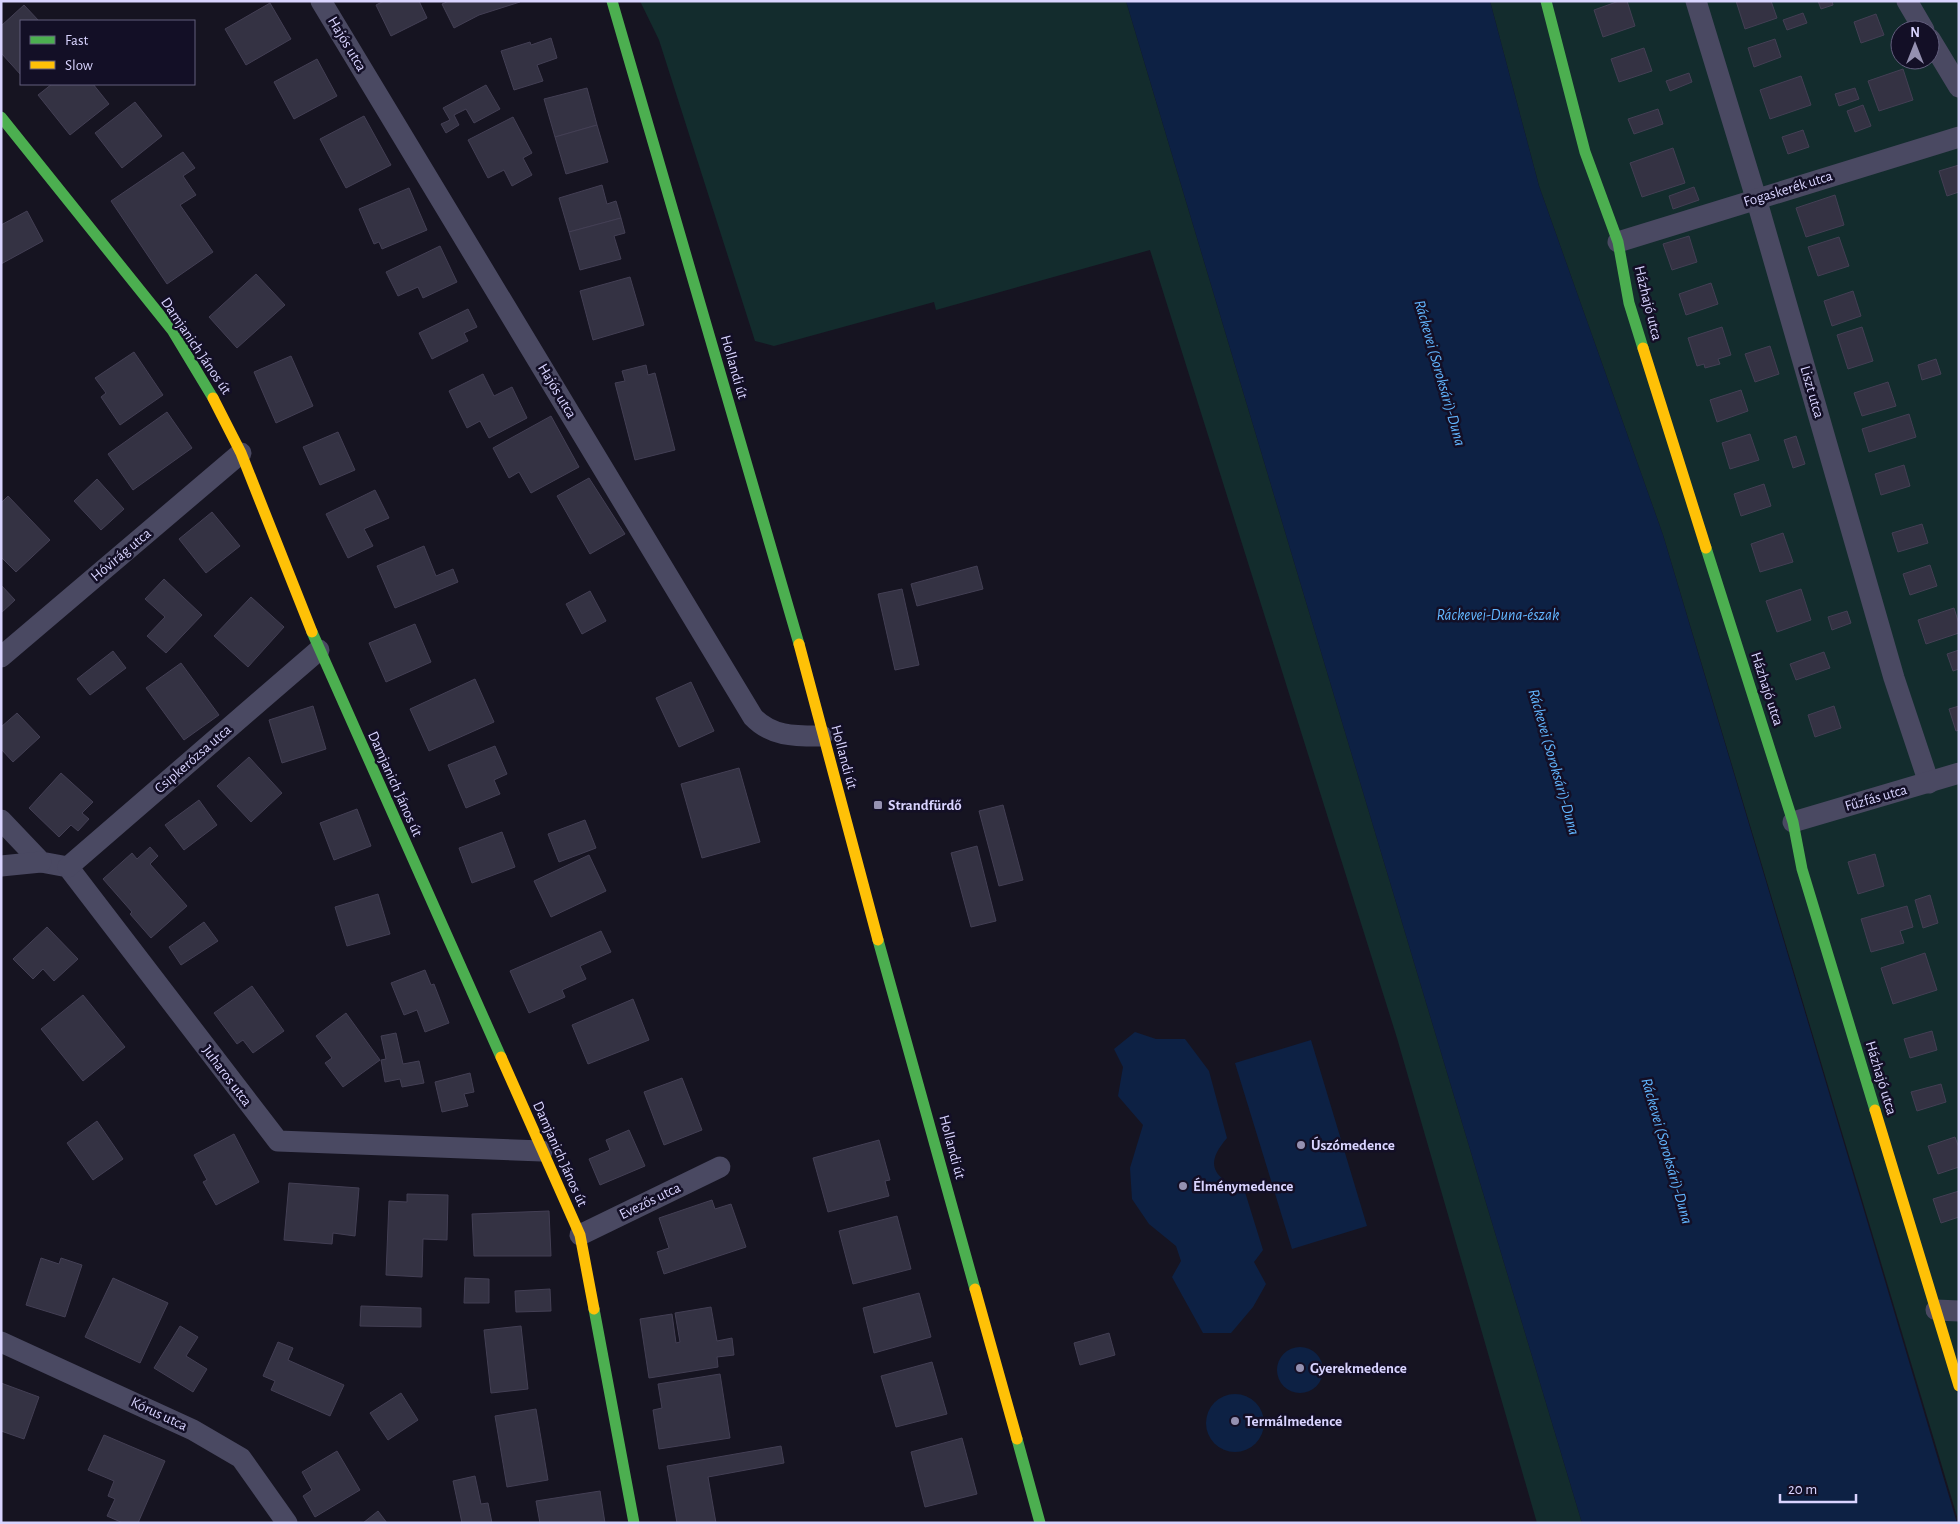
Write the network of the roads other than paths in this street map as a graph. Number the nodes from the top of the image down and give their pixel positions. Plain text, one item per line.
1 (321, 1) edge
2 (612, 1) edge
3 (1546, 1) edge
4 (1696, 1) edge
5 (1907, 1) edge
6 (1918, 20) edge
7 (1940, 56) edge
8 (1959, 87) edge
9 (1, 117) edge
10 (1959, 137) edge
11 (1756, 198) junction
12 (1618, 242) junction
13 (241, 453) junction
14 (319, 650) junction
15 (1, 658) edge
16 (822, 736) junction
17 (1959, 773) edge
18 (1929, 782) junction
19 (1, 820) edge
20 (1793, 822) junction
21 (41, 862) junction
22 (1, 866) edge
23 (68, 868) junction
24 (542, 1152) junction
25 (720, 1167) dead end
26 (580, 1235) junction
27 (1936, 1310) junction
28 (1959, 1311) edge
29 (1, 1342) edge
30 (1959, 1386) edge
31 (288, 1523) edge
32 (634, 1523) edge
33 (1040, 1523) edge

1 - 16 street, Hajós utca
2 - 16 street, Hollandi út
3 - 12 street, Házhajó utca
4 - 11 street, Liszt utca
5 - 6 street
7 - 8 street
9 - 13 street, Damjanich János út
10 - 11 street, Fogaskerék utca
11 - 12 street, Fogaskerék utca
11 - 18 street, Liszt utca
12 - 20 street, Házhajó utca
13 - 14 street, Damjanich János út
13 - 15 street, Hóvirág utca
14 - 23 street, Csipkerózsa utca
14 - 24 street, Damjanich János út
16 - 33 street, Hollandi út
17 - 18 street, Fűzfás utca
18 - 20 street, Fűzfás utca
19 - 21 street
20 - 27 street, Házhajó utca
21 - 22 street
21 - 23 street
23 - 24 street, Juharos utca
24 - 26 street, Damjanich János út
25 - 26 street, Evezős utca
26 - 32 street, Damjanich János út
27 - 28 street
27 - 30 street, Házhajó utca
29 - 31 street, Kórus utca

